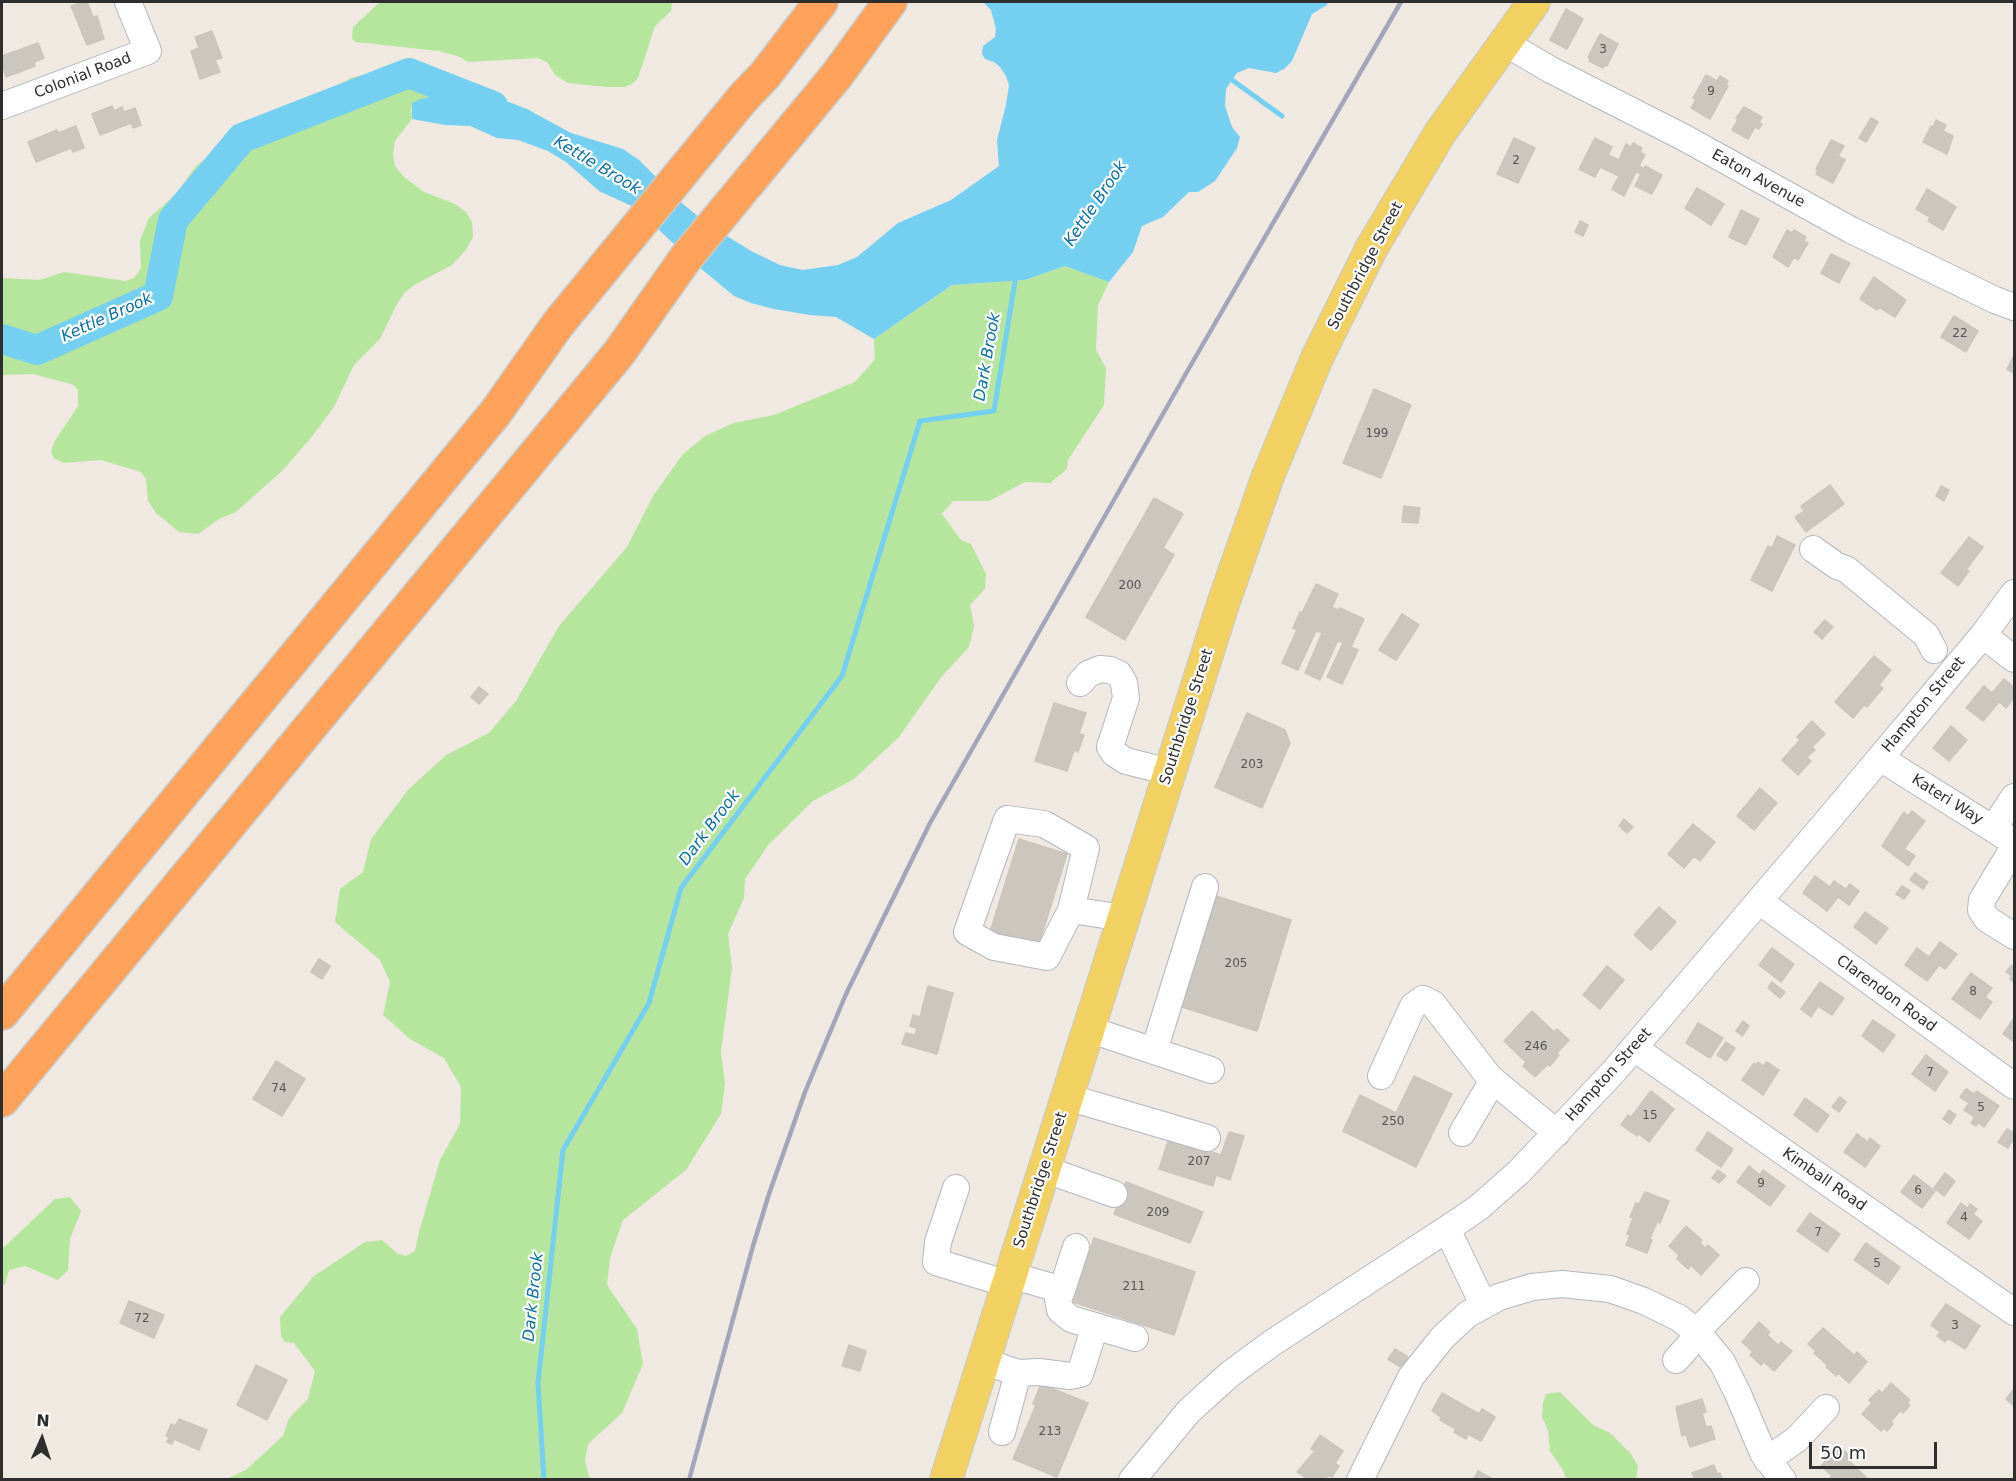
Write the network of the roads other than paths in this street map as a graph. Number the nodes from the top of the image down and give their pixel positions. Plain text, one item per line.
1 (128, 2) edge
2 (821, 2) edge
3 (890, 2) edge
4 (1534, 2) edge
5 (1505, 43) junction
6 (2, 106) edge
7 (2014, 307) edge
8 (1813, 549) dead end
9 (2014, 593) edge
10 (1983, 635) junction
11 (2014, 659) edge
12 (1954, 669) junction
13 (1080, 682) dead end
14 (1880, 758) junction
15 (1170, 772) junction
16 (2014, 797) edge
17 (1993, 829) junction
18 (2014, 843) edge
19 (2014, 848) edge
20 (1205, 887) dead end
21 (1759, 901) junction
22 (1071, 910) junction
23 (1124, 918) junction
24 (2014, 936) edge
25 (2, 1012) edge
26 (1088, 1029) junction
27 (1634, 1048) junction
28 (1154, 1051) junction
29 (1211, 1070) dead end
30 (1381, 1076) dead end
31 (1492, 1080) junction
32 (2014, 1086) edge
33 (1067, 1097) junction
34 (2, 1100) edge
35 (1557, 1132) junction
36 (1462, 1133) dead end
37 (1208, 1138) dead end
38 (1044, 1169) junction
39 (956, 1188) dead end
40 (1114, 1194) dead end
41 (1447, 1229) junction
42 (1076, 1247) dead end
43 (1009, 1279) junction
44 (1746, 1281) dead end
45 (1062, 1290) junction
46 (1483, 1304) junction
47 (2014, 1312) edge
48 (1095, 1326) junction
49 (1697, 1333) junction
50 (1135, 1338) dead end
51 (1676, 1360) dead end
52 (983, 1361) junction
53 (1018, 1373) junction
54 (1826, 1408) dead end
55 (1002, 1432) dead end
56 (1775, 1470) edge
57 (946, 1479) edge
58 (1132, 1479) edge
59 (1360, 1479) edge

1 - 6 street, Colonial Road
2 - 25 highway
3 - 34 highway
4 - 5 main road, Southbridge Street
5 - 7 street, Eaton Avenue
5 - 15 main road, Southbridge Street
8 - 12 street
9 - 10 street, Hampton Street
10 - 11 street
10 - 12 street, Hampton Street
12 - 14 street, Hampton Street
13 - 15 street
14 - 17 street, Kateri Way
14 - 21 street, Hampton Street
15 - 23 main road, Southbridge Street
16 - 17 street
17 - 18 street, Kateri Way
19 - 24 street
20 - 28 street
21 - 27 street, Hampton Street
21 - 32 street, Clarendon Road
22 - 22 street
22 - 23 street
23 - 26 main road, Southbridge Street
26 - 28 street
26 - 33 main road, Southbridge Street
27 - 35 street, Hampton Street
27 - 47 street, Kimball Road
28 - 29 street
30 - 31 street
31 - 35 street
31 - 36 street
33 - 37 street
33 - 38 main road, Southbridge Street
35 - 41 street, Hampton Street
38 - 40 street
38 - 43 main road, Southbridge Street
39 - 43 street
41 - 46 street
41 - 58 street, Hampton Street
42 - 45 street
43 - 45 street
43 - 52 main road, Southbridge Street
44 - 49 street
45 - 48 street
46 - 49 street
46 - 59 street
48 - 50 street
48 - 53 street
49 - 51 street
49 - 56 street
52 - 53 street
52 - 57 main road, Southbridge Street
53 - 55 street
54 - 56 street

